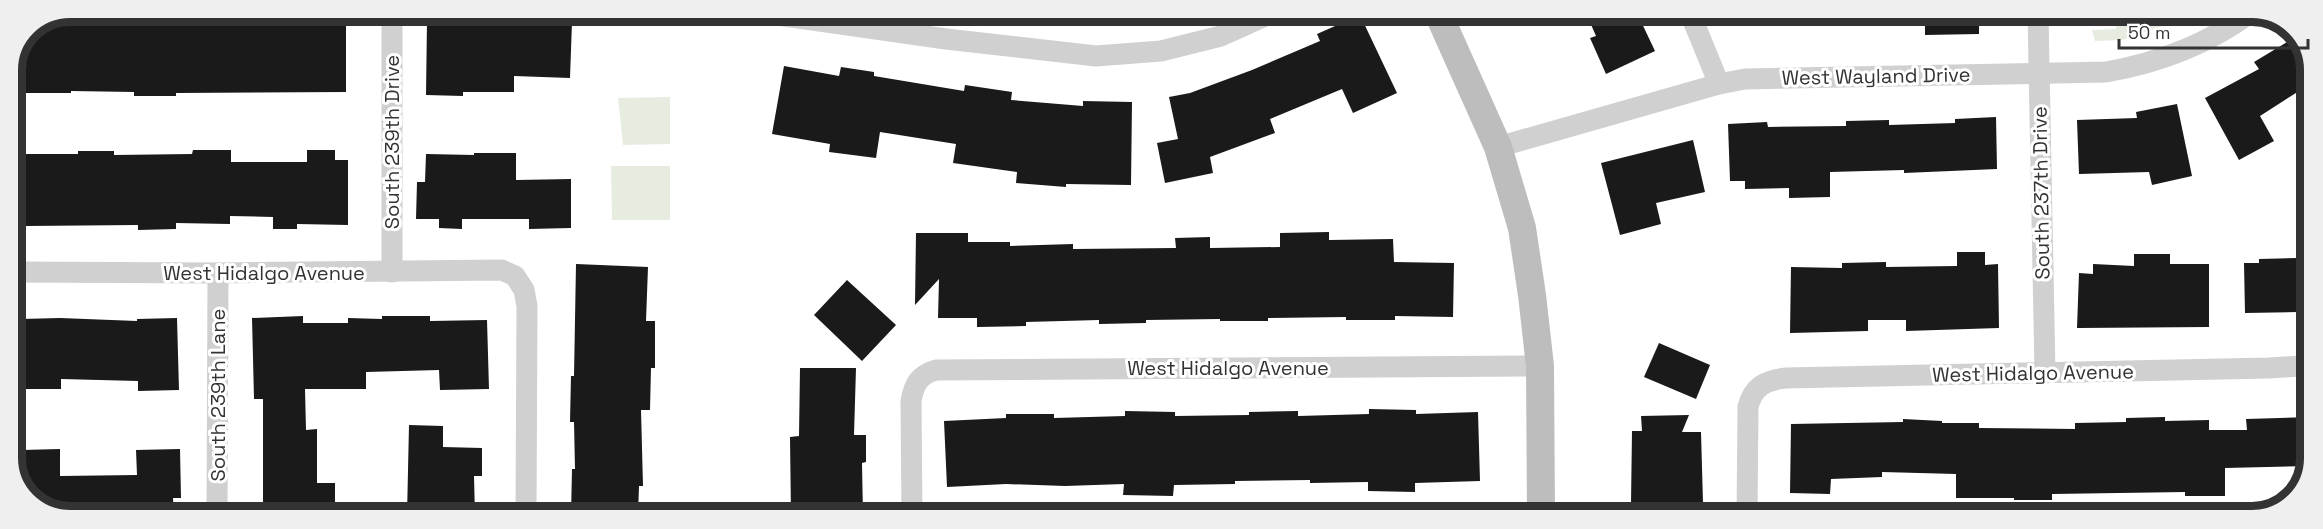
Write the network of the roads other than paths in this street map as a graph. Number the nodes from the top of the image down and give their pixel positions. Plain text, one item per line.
1 (392, 22) edge
2 (826, 22) edge
3 (1252, 22) edge
4 (1442, 22) edge
5 (1694, 22) edge
6 (2038, 22) edge
7 (2235, 22) edge
8 (2039, 73) junction
9 (1719, 84) junction
10 (1498, 147) junction
11 (23, 272) edge
12 (392, 272) junction
13 (218, 273) junction
14 (1540, 366) junction
15 (2300, 366) edge
16 (2044, 373) junction
17 (217, 506) edge
18 (526, 506) edge
19 (912, 506) edge
20 (1541, 506) edge
21 (1747, 506) edge

1 - 12 street, South 239th Drive
2 - 3 street
4 - 10 street
5 - 9 street
6 - 8 street, South 237th Drive
7 - 8 street, West Wayland Drive
8 - 9 street, West Wayland Drive
8 - 16 street, South 237th Drive
9 - 10 street, West Wayland Drive
10 - 14 street
11 - 13 street, West Hidalgo Avenue
12 - 13 street, West Hidalgo Avenue
12 - 18 street, West Hidalgo Avenue
13 - 17 street, South 239th Lane
14 - 19 street, West Hidalgo Avenue
14 - 20 street
15 - 16 street, West Hidalgo Avenue
16 - 21 street, West Hidalgo Avenue

